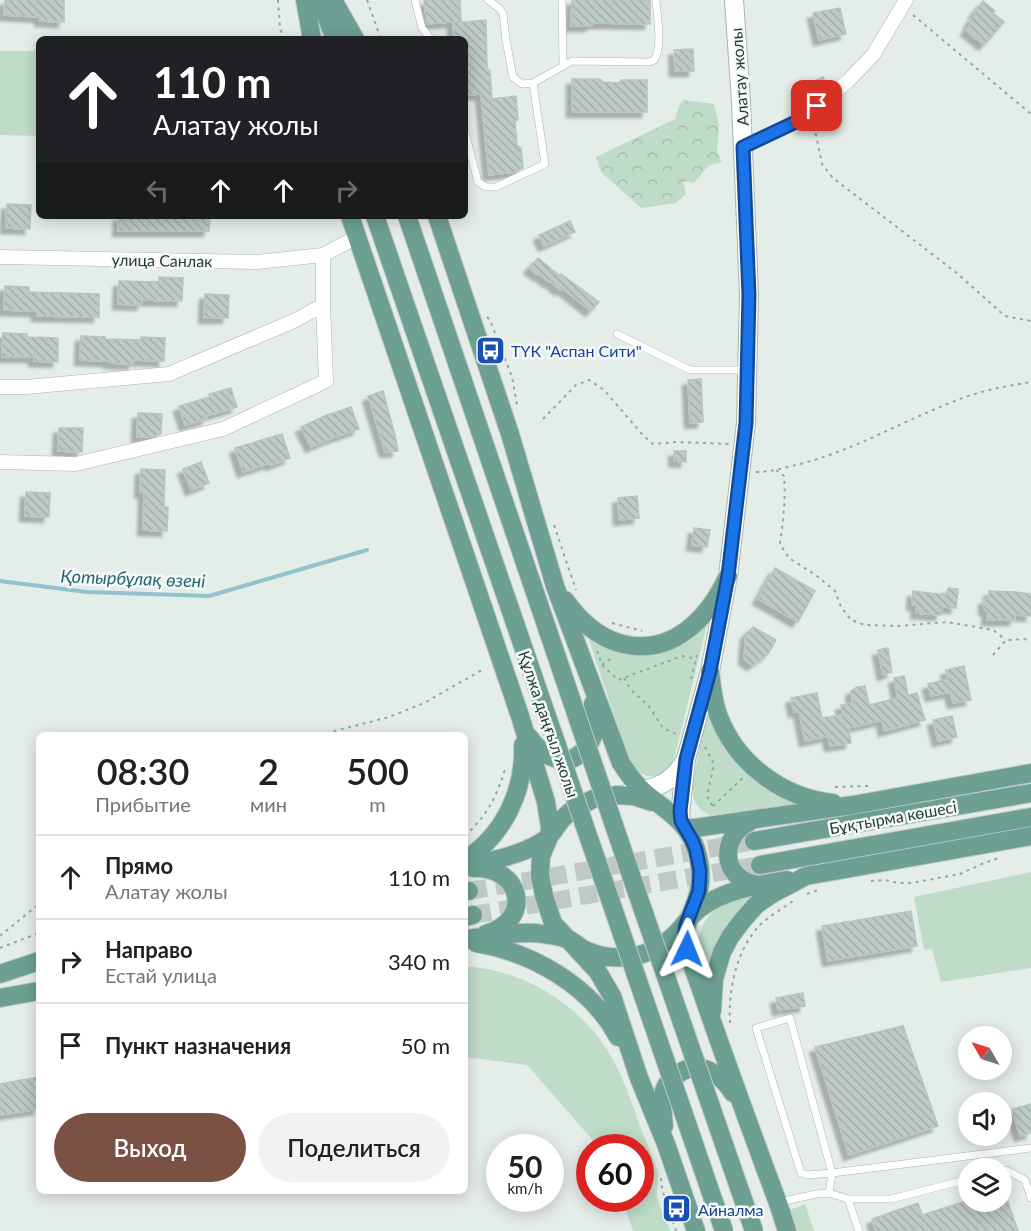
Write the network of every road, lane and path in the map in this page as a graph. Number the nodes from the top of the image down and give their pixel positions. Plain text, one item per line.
1 (278, 0) edge
2 (305, 0) edge
3 (319, 0) edge
4 (333, 0) edge
5 (368, 0) edge
6 (415, 0) edge
7 (488, 0) edge
8 (562, 0) edge
9 (656, 0) edge
10 (734, 0) edge
11 (903, 3) edge
12 (283, 36) edge
13 (311, 36) edge
14 (327, 36) edge
15 (334, 36) edge
16 (353, 36) edge
17 (380, 36) edge
18 (429, 36) edge
19 (563, 65) junction
20 (533, 82) junction
21 (1031, 114) edge
22 (802, 119) junction
23 (468, 144) edge
24 (743, 147) junction
25 (351, 219) edge
26 (376, 219) edge
27 (408, 219) edge
28 (438, 219) edge
29 (357, 237) junction
30 (323, 255) junction
31 (0, 257) edge
32 (323, 305) junction
33 (1031, 321) edge
34 (617, 334) dead end
35 (747, 370) junction
36 (1031, 382) edge
37 (0, 387) edge
38 (543, 418) dead end
39 (744, 444) junction
40 (0, 462) edge
41 (776, 470) junction
42 (741, 472) junction
43 (728, 576) junction
44 (555, 586) junction
45 (1031, 639) edge
46 (1006, 640) junction
47 (594, 644) dead end
48 (700, 648) dead end
49 (993, 656) dead end
50 (482, 670) dead end
51 (587, 670) junction
52 (710, 671) junction
53 (624, 678) junction
54 (521, 722) junction
55 (330, 732) edge
56 (681, 736) dead end
57 (700, 742) dead end
58 (686, 759) junction
59 (507, 763) dead end
60 (753, 767) junction
61 (1031, 773) edge
62 (873, 785) dead end
63 (830, 787) dead end
64 (642, 790) junction
65 (1031, 793) edge
66 (617, 795) junction
67 (853, 805) junction
68 (664, 808) junction
69 (1031, 817) edge
70 (752, 820) junction
71 (683, 825) junction
72 (468, 834) edge
73 (1031, 836) edge
74 (549, 837) junction
75 (754, 841) tunnel mouth
76 (1003, 857) dead end
77 (468, 858) edge
78 (760, 865) tunnel mouth
79 (468, 867) edge
80 (468, 868) edge
81 (861, 882) dead end
82 (759, 885) junction
83 (806, 885) junction
84 (827, 889) dead end
85 (796, 899) dead end
86 (36, 906) edge
87 (690, 916) junction
88 (36, 934) edge
89 (0, 936) edge
90 (468, 938) edge
91 (468, 939) edge
92 (468, 940) edge
93 (570, 940) junction
94 (0, 948) edge
95 (36, 962) edge
96 (36, 969) edge
97 (0, 975) edge
98 (36, 992) edge
99 (36, 997) edge
100 (0, 998) edge
101 (721, 1022) junction
102 (639, 1078) junction
103 (745, 1113) junction
104 (666, 1144) junction
105 (1031, 1148) edge
106 (832, 1173) junction
107 (1012, 1173) edge
108 (661, 1178) dead end
109 (1028, 1180) edge
110 (958, 1182) edge
111 (830, 1193) junction
112 (1031, 1198) edge
113 (848, 1199) junction
114 (778, 1203) junction
115 (676, 1231) edge
116 (696, 1231) edge
117 (724, 1231) edge
118 (754, 1231) edge
119 (787, 1231) edge
120 (859, 1231) edge

1 - 12 path
2 - 13 main road
3 - 14 main road
3 - 15 main road
4 - 16 main road
5 - 17 path
6 - 18 lane
7 - 20 lane
8 - 19 lane
9 - 19 lane
10 - 24 main road, Алатау жолы
11 - 21 path
11 - 22 street
19 - 20 lane
20 - 23 lane
22 - 24 street
22 - 33 path
24 - 35 main road, Алатау жолы
25 - 29 main road
26 - 117 main road, Құлжа даңғыл жолы, bridge
27 - 118 main road, Құлжа даңғыл жолы, bridge
28 - 44 main road
29 - 30 street
29 - 54 main road
30 - 31 street, улица Санлак
30 - 32 street
32 - 37 street
32 - 40 street
34 - 35 lane
35 - 39 main road, Алатау жолы
36 - 41 path
38 - 39 path
39 - 42 main road, Алатау жолы
41 - 42 path
41 - 46 path
42 - 43 main road, Алатау жолы
43 - 44 main road
43 - 52 main road, Алатау жолы
44 - 51 main road
45 - 46 path
46 - 49 path
47 - 53 path
48 - 53 path
50 - 55 path
51 - 54 main road
51 - 64 main road
52 - 58 main road, Алатау жолы
52 - 60 main road
53 - 56 path
54 - 74 main road
54 - 77 main road
57 - 60 path
58 - 64 main road
58 - 71 main road, Алатау жолы
59 - 72 path
60 - 67 main road
61 - 67 main road
62 - 63 path
64 - 66 main road
64 - 68 main road
65 - 75 main road, Бұқтырма көшесі
66 - 68 main road
66 - 74 main road
67 - 70 main road
68 - 71 main road
69 - 78 main road, Бұқтырма көшесі
70 - 71 main road
70 - 82 main road
71 - 87 main road
73 - 83 main road
74 - 79 main road
74 - 93 main road
76 - 81 path
80 - 90 main road
82 - 83 main road
82 - 87 main road
83 - 84 path
83 - 101 main road
85 - 101 path
86 - 89 path
87 - 93 main road
87 - 101 main road
88 - 94 path
91 - 93 main road
92 - 102 main road
93 - 102 main road
95 - 97 main road
96 - 97 main road
98 - 100 main road
99 - 100 main road
101 - 103 main road
102 - 104 main road
103 - 104 main road
103 - 114 main road
104 - 116 main road
105 - 106 lane
106 - 106 lane
106 - 111 lane
107 - 109 lane
108 - 115 path
109 - 112 lane
110 - 113 lane
111 - 113 lane
111 - 114 lane
113 - 120 lane
114 - 119 main road

